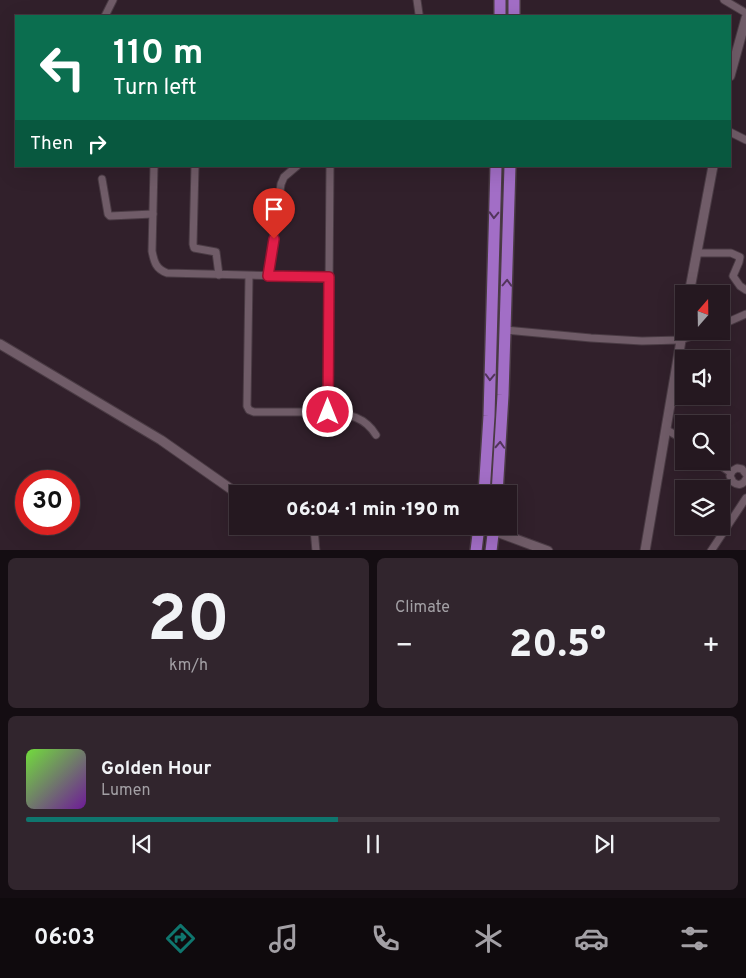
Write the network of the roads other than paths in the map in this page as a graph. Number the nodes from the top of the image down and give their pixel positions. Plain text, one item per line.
1 (113, 0) edge
2 (417, 0) edge
3 (500, 0) edge
4 (514, 0) edge
5 (724, 0) edge
6 (746, 13) edge
7 (419, 14) dead end
8 (106, 15) edge
9 (500, 15) edge
10 (514, 15) edge
11 (746, 18) edge
12 (731, 65) edge
13 (731, 132) edge
14 (746, 140) edge
15 (154, 167) edge
16 (196, 167) edge
17 (296, 167) edge
18 (330, 167) edge
19 (496, 167) edge
20 (510, 167) edge
21 (713, 167) edge
22 (102, 180) dead end
23 (153, 214) junction
24 (697, 254) junction
25 (219, 275) junction
26 (249, 276) junction
27 (268, 276) junction
28 (329, 277) junction
29 (691, 285) edge
30 (746, 290) edge
31 (746, 314) edge
32 (730, 321) edge
33 (506, 330) junction
34 (680, 340) joint
35 (0, 344) edge
36 (328, 412) junction
37 (666, 430) junction
38 (376, 435) dead end
39 (675, 435) edge
40 (727, 470) edge
41 (745, 470) edge
42 (731, 473) junction
43 (745, 482) edge
44 (485, 485) edge
45 (497, 485) edge
46 (229, 488) edge
47 (746, 498) edge
48 (315, 535) edge
49 (478, 535) edge
50 (493, 535) edge
51 (511, 535) edge
52 (316, 550) edge
53 (476, 550) edge
54 (491, 550) edge
55 (548, 550) edge
56 (645, 550) edge
57 (711, 550) edge

1 - 8 street
2 - 7 street
3 - 9 highway
4 - 10 highway
5 - 6 street
11 - 12 street
13 - 14 street
15 - 23 street
16 - 25 street
17 - 27 street
18 - 28 street
19 -> 44 highway
33 -> 20 highway
21 - 24 street
22 - 23 street
23 - 25 street
24 - 29 street
24 - 30 street
25 - 26 street
26 - 27 street
26 - 36 street
27 - 28 street
28 - 36 street
31 - 32 street
33 - 34 street
45 -> 33 highway
34 - 37 street
35 - 46 street
36 - 38 street
37 - 39 street
37 - 56 street
40 - 42 street
41 - 42 street
42 - 43 street
47 - 57 street
48 - 52 street
49 - 53 highway
50 - 54 highway
51 - 55 street

